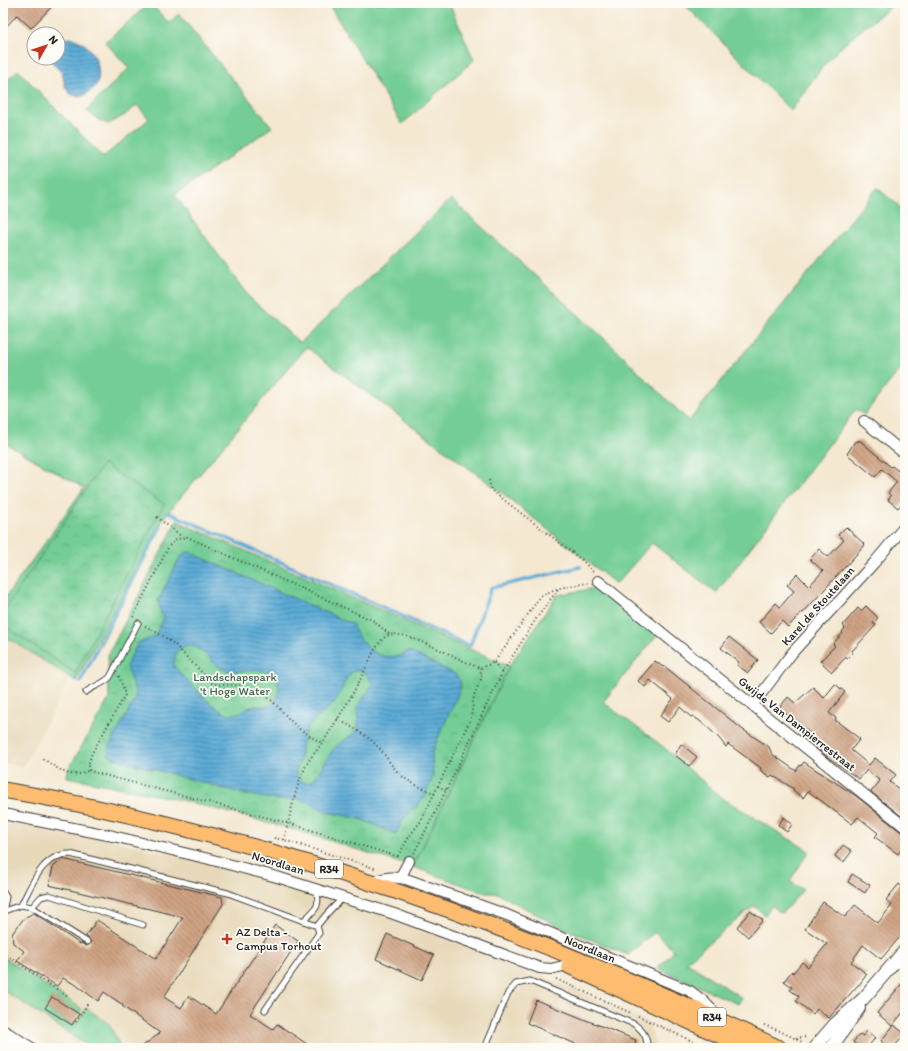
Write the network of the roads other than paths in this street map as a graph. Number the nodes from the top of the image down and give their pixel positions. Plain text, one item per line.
1 (864, 421) dead end
2 (905, 454) edge
3 (905, 526) edge
4 (598, 581) road end
5 (138, 623) dead end
6 (86, 692) dead end
7 (752, 706) junction
8 (3, 790) edge
9 (3, 799) edge
10 (3, 814) edge
11 (905, 827) edge
12 (410, 861) road end
13 (395, 878) junction
14 (371, 882) junction
15 (316, 889) junction
16 (3, 892) edge
17 (344, 898) junction
18 (21, 906) junction
19 (32, 907) junction
20 (3, 911) edge
21 (303, 921) junction
22 (143, 925) dead end
23 (317, 926) junction
24 (87, 942) dead end
25 (905, 950) edge
26 (567, 965) junction
27 (864, 998) junction
28 (265, 1010) dead end
29 (728, 1024) junction
30 (3, 1030) edge
31 (3, 1039) edge
32 (17, 1044) edge
33 (810, 1046) edge
34 (32, 1048) edge
35 (486, 1048) edge
36 (648, 1048) edge
37 (747, 1048) edge
38 (779, 1048) edge
39 (831, 1048) edge

1 - 2 street
3 - 7 street, Karel de Stoutelaan
4 - 7 street, Gwijde Van Dampierrestraat
5 - 6 lane
7 - 11 street, Gwijde Van Dampierrestraat
8 - 14 main road, Noordlaan / R34
9 - 26 main road, Noordlaan / R34
10 - 15 street, Noordlaan
12 - 13 street
13 - 14 street
13 - 29 street, Noordlaan
14 - 29 main road, Noordlaan / R34
15 - 17 street, Noordlaan
15 - 21 lane
16 - 20 lane
17 - 23 lane
17 - 26 street, Noordlaan
18 - 19 lane
18 - 20 lane
18 - 21 lane
19 - 22 lane
19 - 24 lane
21 - 23 lane
23 - 28 lane
25 - 27 street
26 - 37 main road, Noordlaan / R34
27 - 33 street
27 - 39 street
29 - 38 main road, Noordlaan / R34
30 - 32 street
31 - 32 street
32 - 34 street
35 - 36 lane

